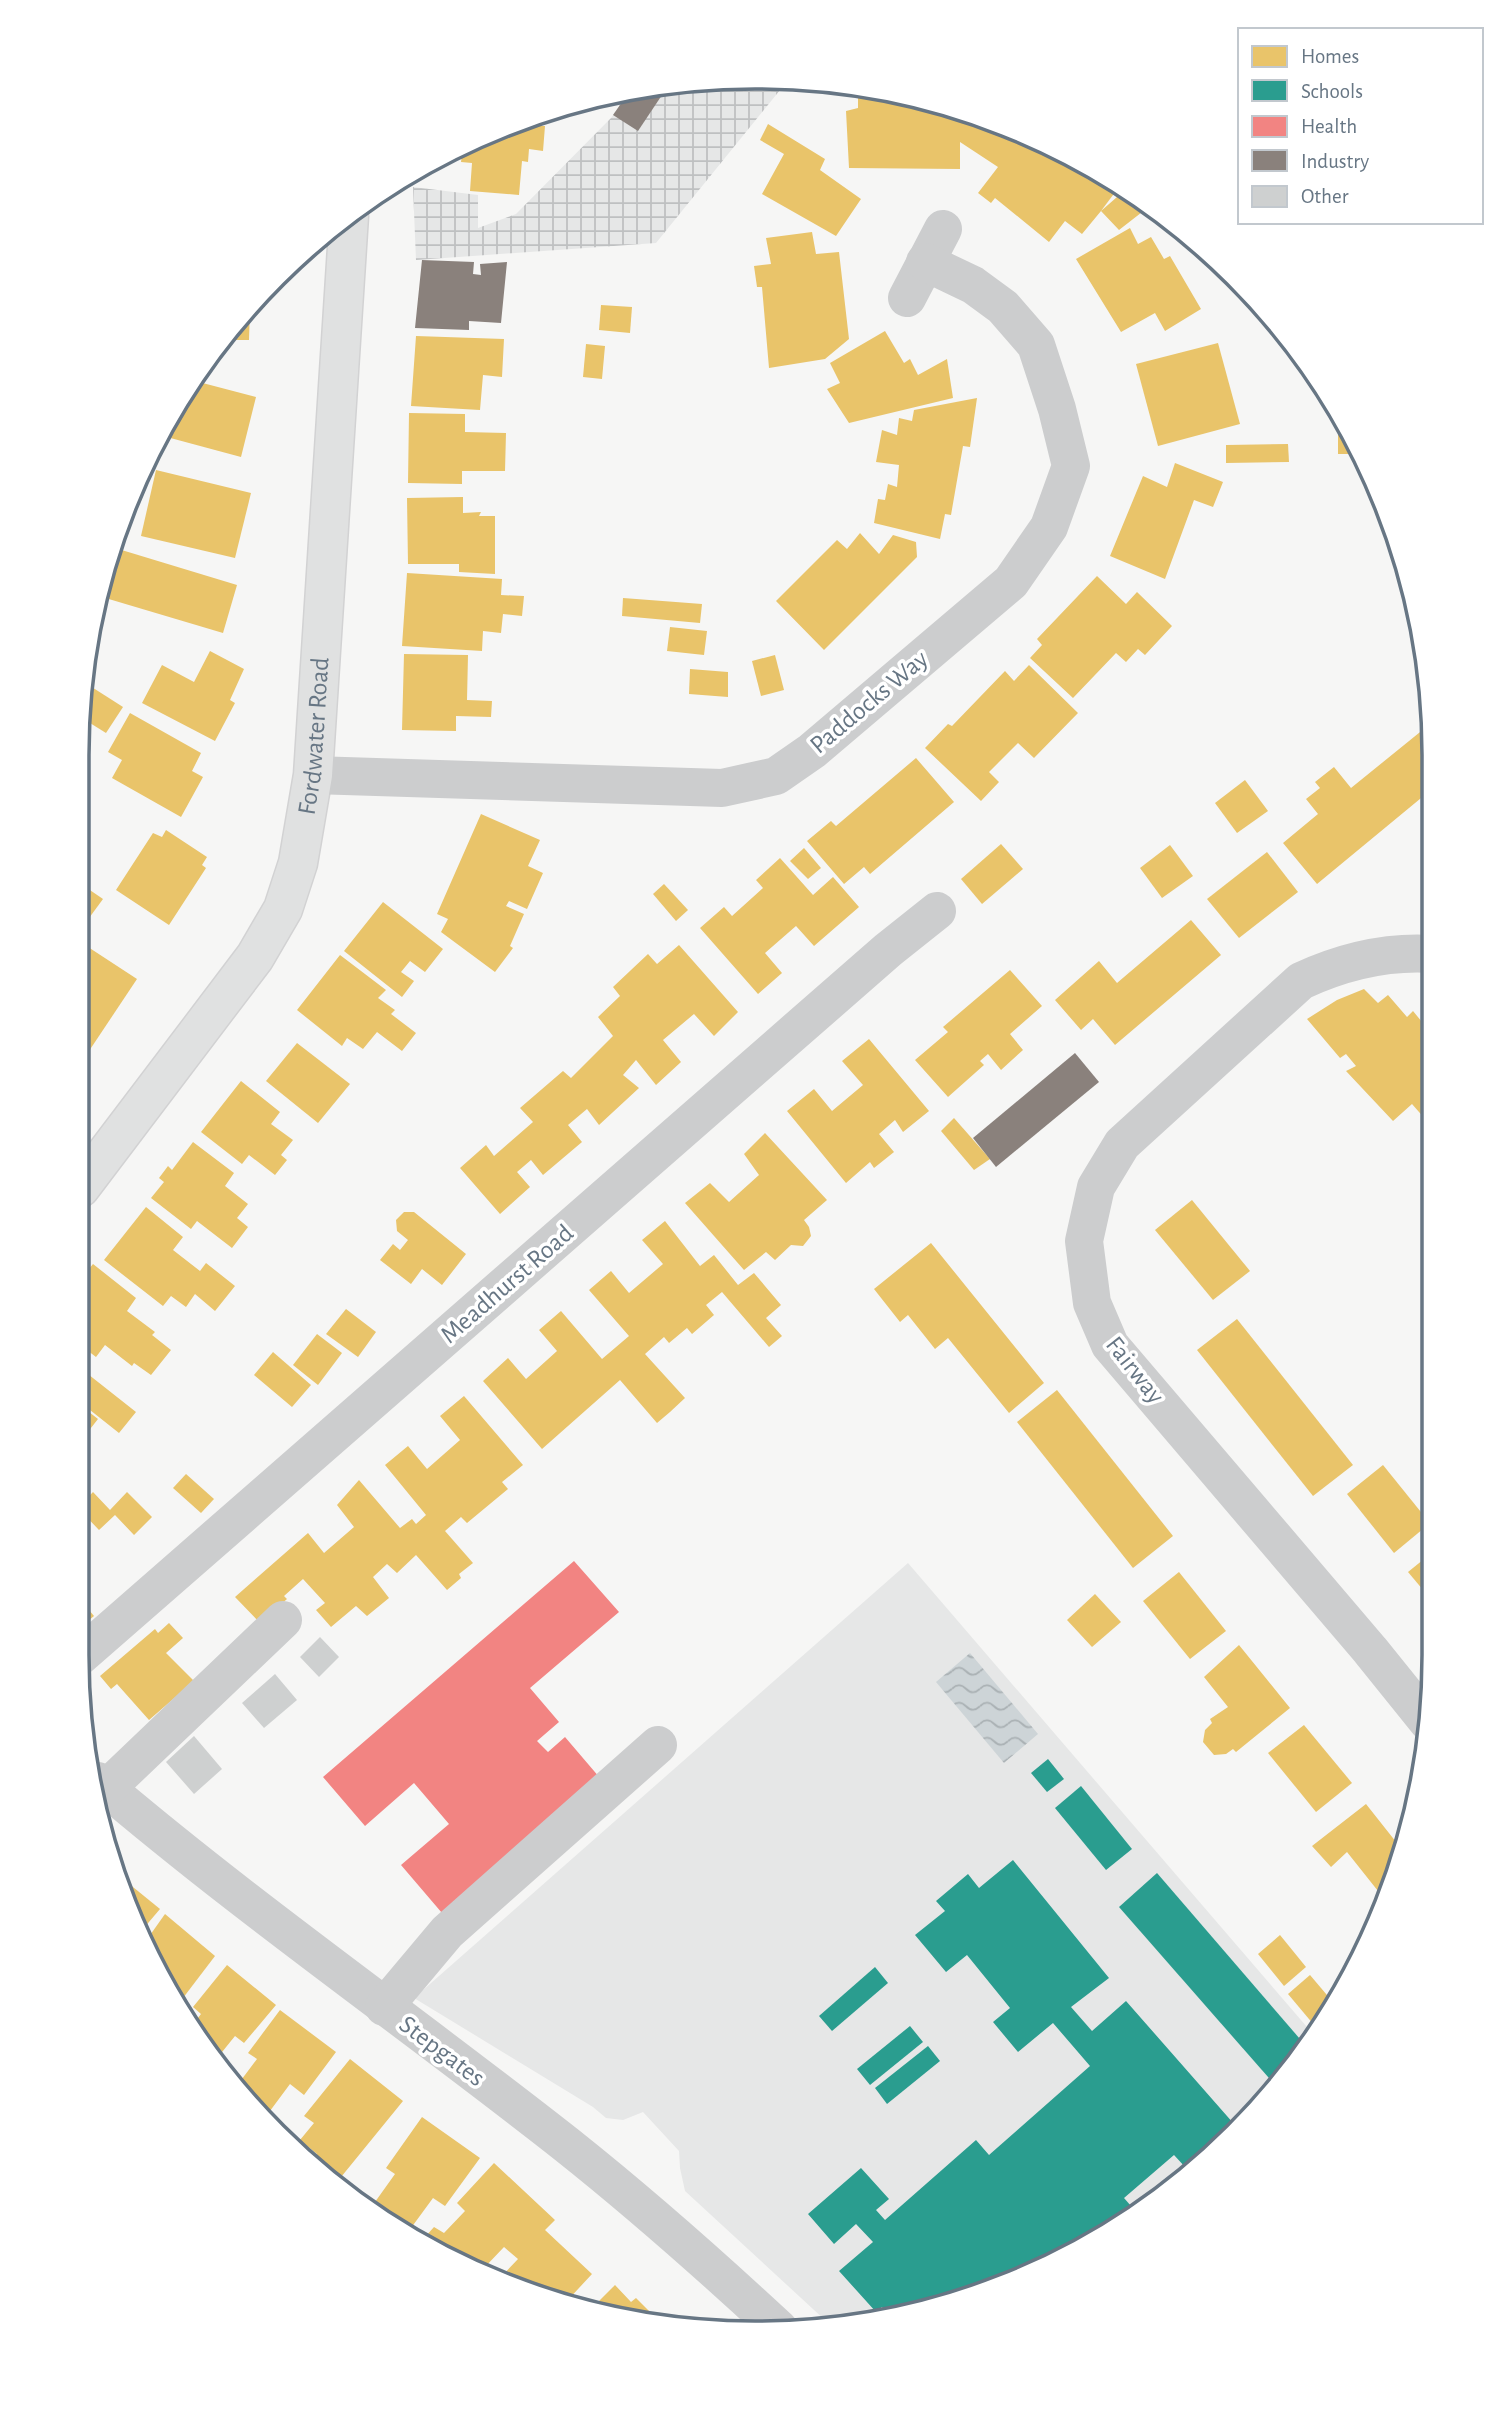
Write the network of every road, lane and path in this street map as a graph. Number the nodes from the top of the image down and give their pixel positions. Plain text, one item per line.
1 (348, 228) edge
2 (943, 229) dead end
3 (925, 262) junction
4 (907, 298) dead end
5 (313, 775) junction
6 (937, 911) dead end
7 (1422, 953) edge
8 (89, 1176) edge
9 (283, 1619) dead end
10 (89, 1648) edge
11 (1419, 1711) edge
12 (658, 1745) dead end
13 (102, 1784) edge
14 (384, 2007) junction
15 (770, 2320) edge

1 - 5 main road, Fordwater Road
2 - 3 street
3 - 4 street
3 - 5 street, Paddocks Way
5 - 8 main road, Fordwater Road
6 - 10 street, Meadhurst Road
7 - 11 street, Fairway
9 - 13 street
12 - 14 street
13 - 14 street, Stepgates
14 - 15 street, Stepgates

